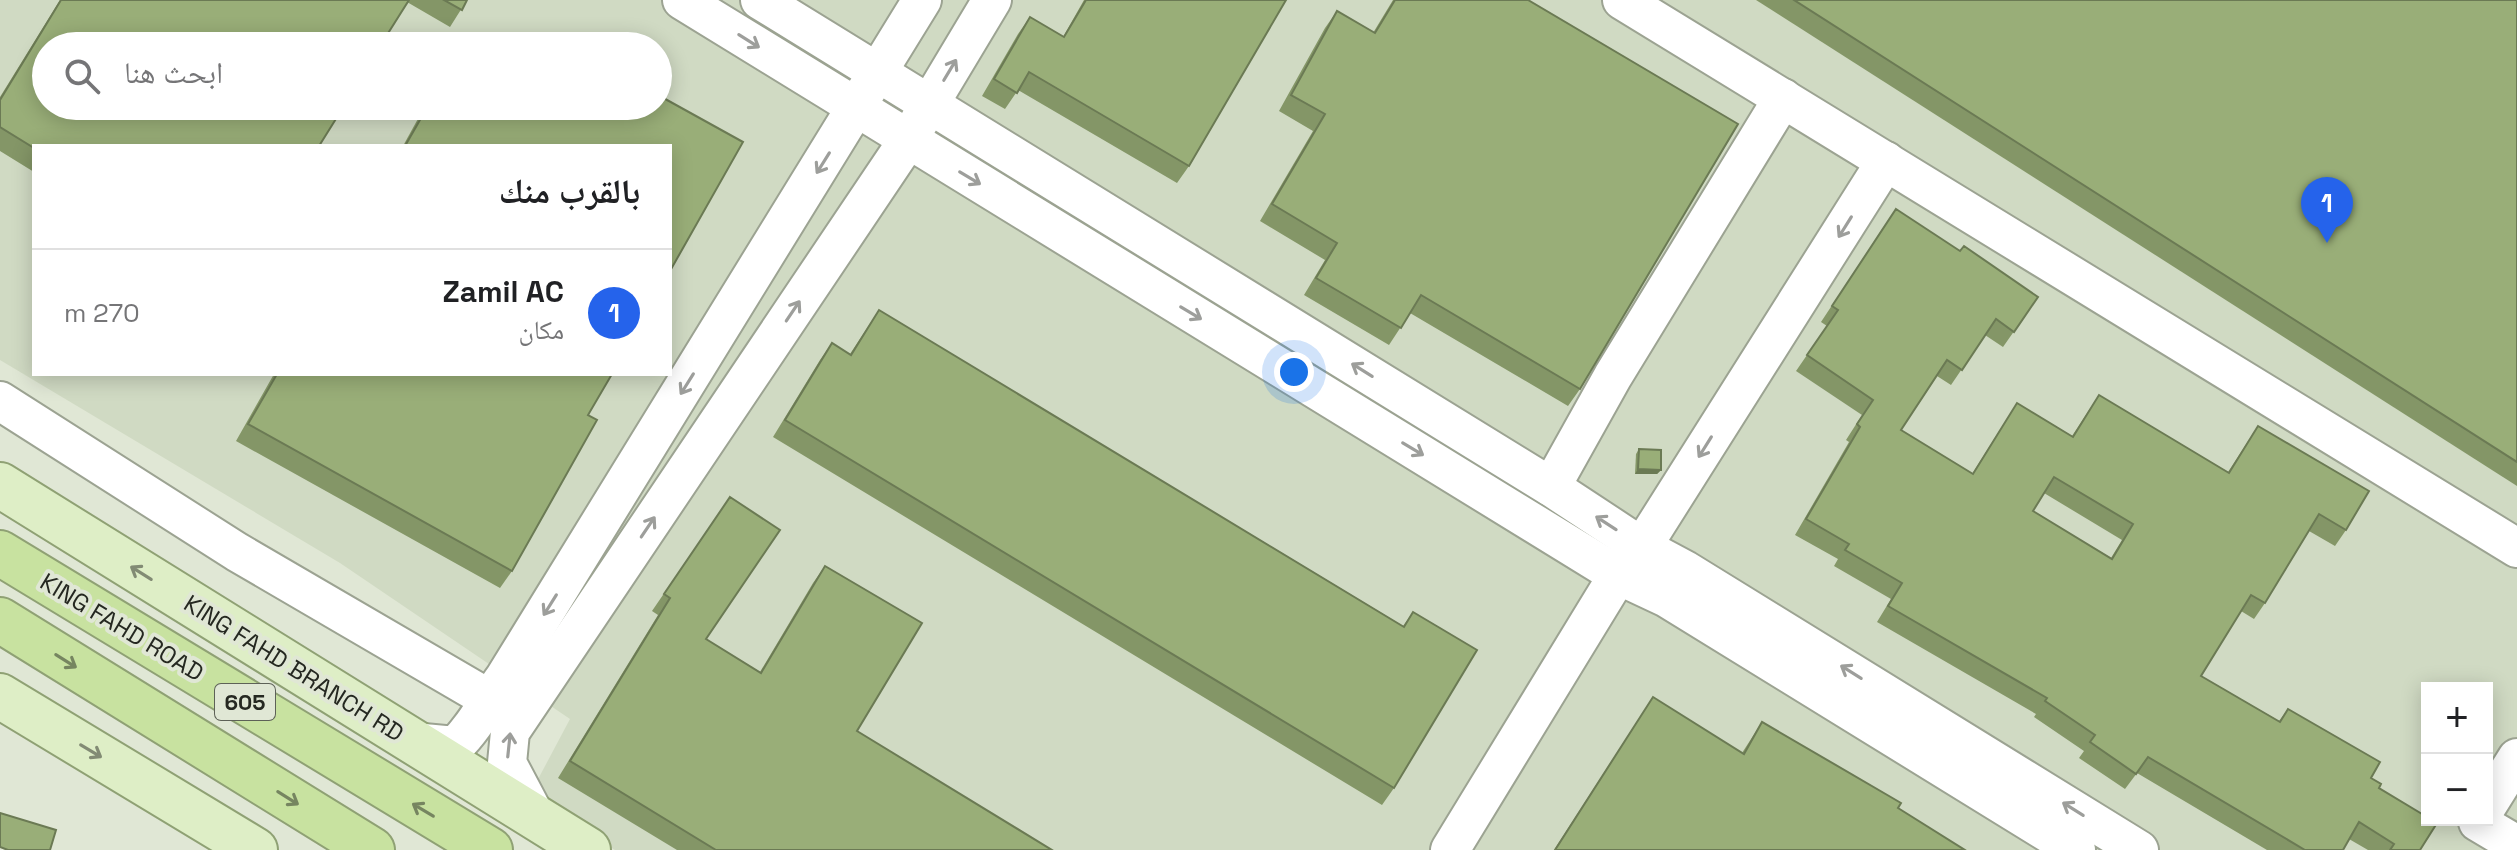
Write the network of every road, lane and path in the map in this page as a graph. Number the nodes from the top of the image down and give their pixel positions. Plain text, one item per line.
1 (682, 0) edge
2 (760, 0) edge
3 (922, 0) edge
4 (992, 0) edge
5 (1622, 0) edge
6 (878, 73) junction
7 (1783, 98) junction
8 (930, 104) junction
9 (857, 108) junction
10 (908, 140) junction
11 (1886, 161) junction
12 (0, 401) edge
13 (0, 485) edge
14 (1551, 487) junction
15 (2517, 548) edge
16 (0, 553) edge
17 (1630, 561) junction
18 (0, 620) edge
19 (0, 696) edge
20 (489, 699) junction
21 (413, 742) junction
22 (2517, 758) edge
23 (2493, 797) edge
24 (535, 816) junction
25 (2479, 826) edge
26 (2515, 848) edge
27 (255, 850) edge
28 (372, 850) edge
29 (490, 850) edge
30 (588, 850) edge
31 (1450, 850) edge
32 (2076, 850) edge
33 (2139, 850) edge

1 -> 9 street
2 - 6 street
3 - 6 street
8 -> 4 street
5 - 7 street
6 - 8 street
6 - 9 street
7 - 11 street
7 - 14 street
8 - 10 street
14 -> 8 street
9 - 10 street
9 -> 20 street
10 -> 17 street
24 -> 10 street
11 - 15 street
11 -> 17 street
12 - 20 street
21 -> 13 main road, KING FAHD BRANCH RD
17 -> 14 street
29 -> 16 highway, KING FAHD ROAD / 605
17 - 31 street
17 - 32 street
33 -> 17 street
18 -> 28 highway, 605
19 -> 27 main road
20 - 21 street
21 - 24 main road, KING FAHD BRANCH RD
22 - 23 street
24 - 30 main road, KING FAHD BRANCH RD
25 - 26 street

